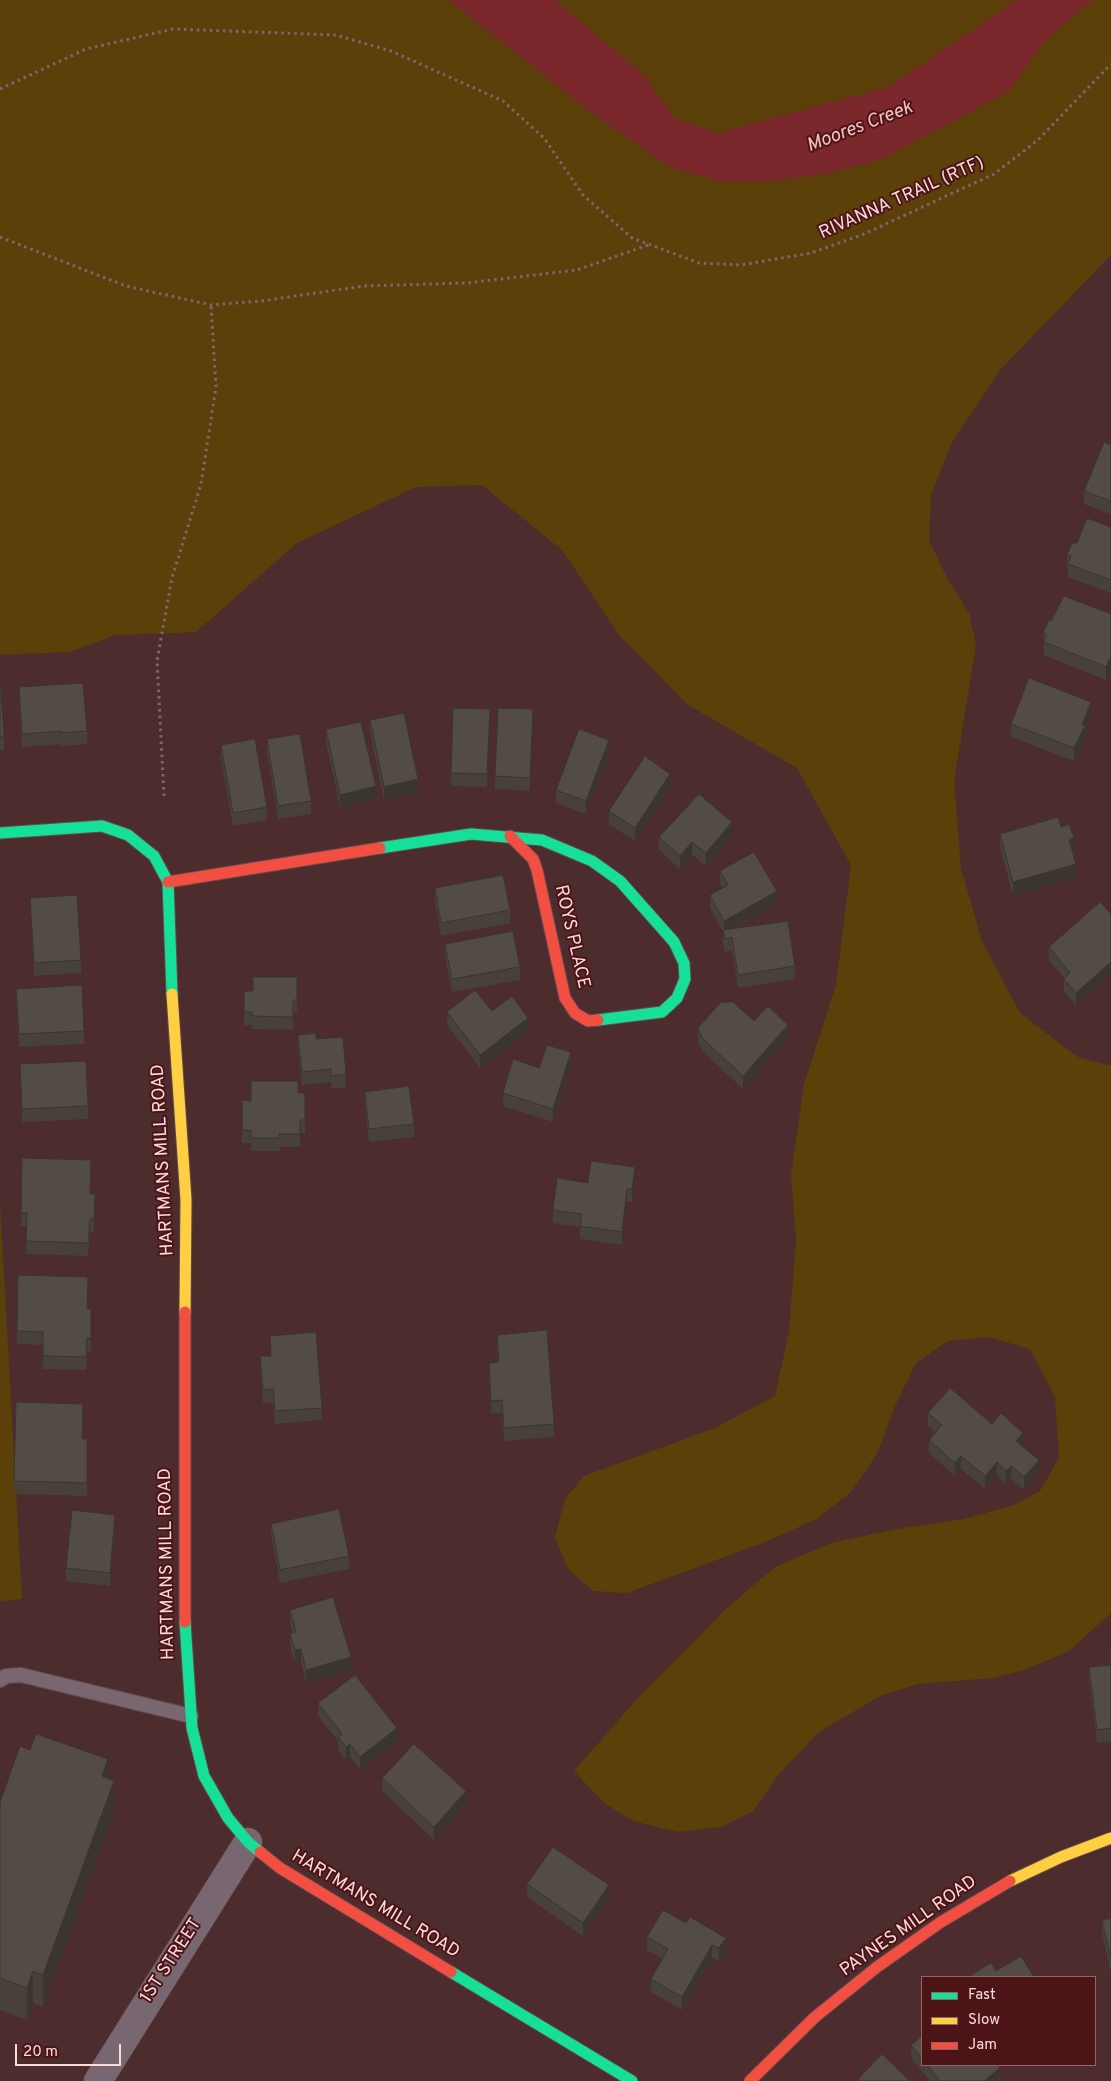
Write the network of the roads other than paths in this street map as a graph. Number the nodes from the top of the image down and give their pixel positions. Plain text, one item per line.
1 (0, 833) edge
2 (510, 836) junction
3 (168, 882) junction
4 (0, 1680) edge
5 (191, 1716) junction
6 (1111, 1838) edge
7 (248, 1842) junction
8 (98, 2081) edge
9 (632, 2081) edge
10 (750, 2081) edge

1 - 3 street, HARTMANS MILL ROAD
2 - 2 street, ROYS PLACE
2 - 3 street, ROYS PLACE
3 - 5 street, HARTMANS MILL ROAD
4 - 5 lane
5 - 7 street, HARTMANS MILL ROAD
6 - 10 street, PAYNES MILL ROAD
7 - 8 street, 1ST STREET
7 - 9 street, HARTMANS MILL ROAD

